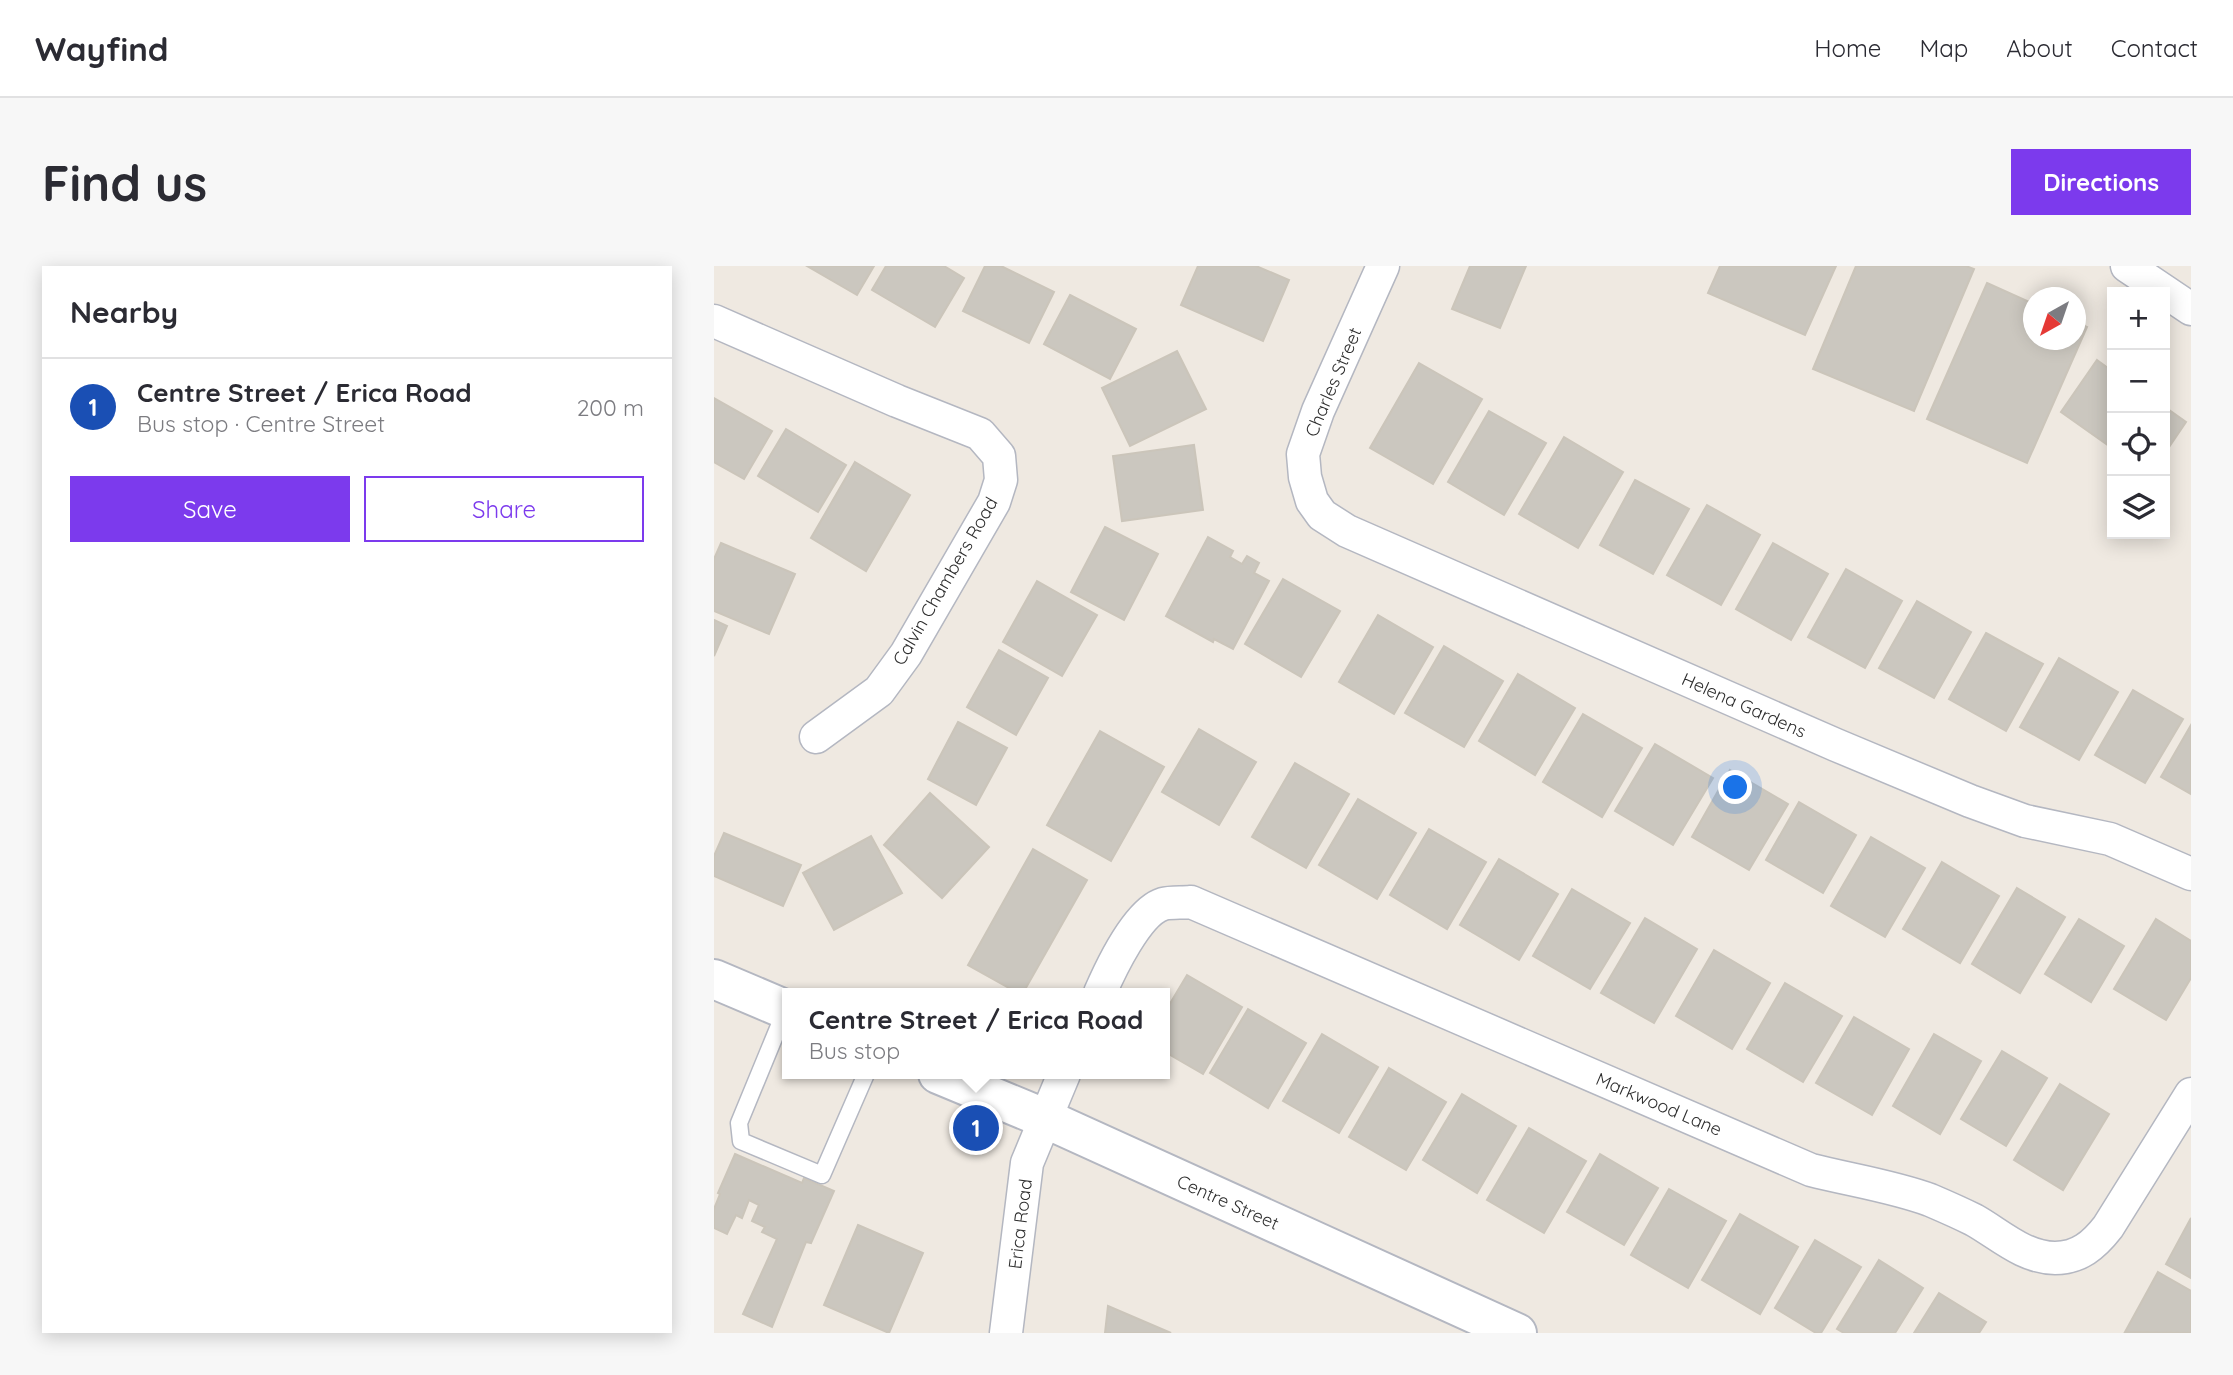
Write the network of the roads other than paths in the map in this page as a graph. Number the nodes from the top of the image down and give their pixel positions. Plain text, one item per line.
1 (1383, 266) edge
2 (2127, 266) edge
3 (2191, 309) edge
4 (714, 321) edge
5 (1312, 501) joint
6 (816, 737) dead end
7 (2191, 874) edge
8 (714, 979) edge
9 (1102, 988) edge
10 (782, 1007) edge
11 (782, 1019) edge
12 (864, 1079) edge
13 (951, 1079) edge
14 (1062, 1079) edge
15 (2191, 1094) edge
16 (1044, 1118) junction
17 (1006, 1333) edge
18 (1517, 1333) edge

1 - 5 street, Charles Street
2 - 3 street
4 - 6 street, Calvin Chambers Road
5 - 7 street, Helena Gardens
8 - 10 main road
9 - 15 street, Markwood Lane
11 - 12 lane
13 - 16 main road, Centre Street
14 - 16 street
16 - 17 street, Erica Road
16 - 18 main road, Centre Street

